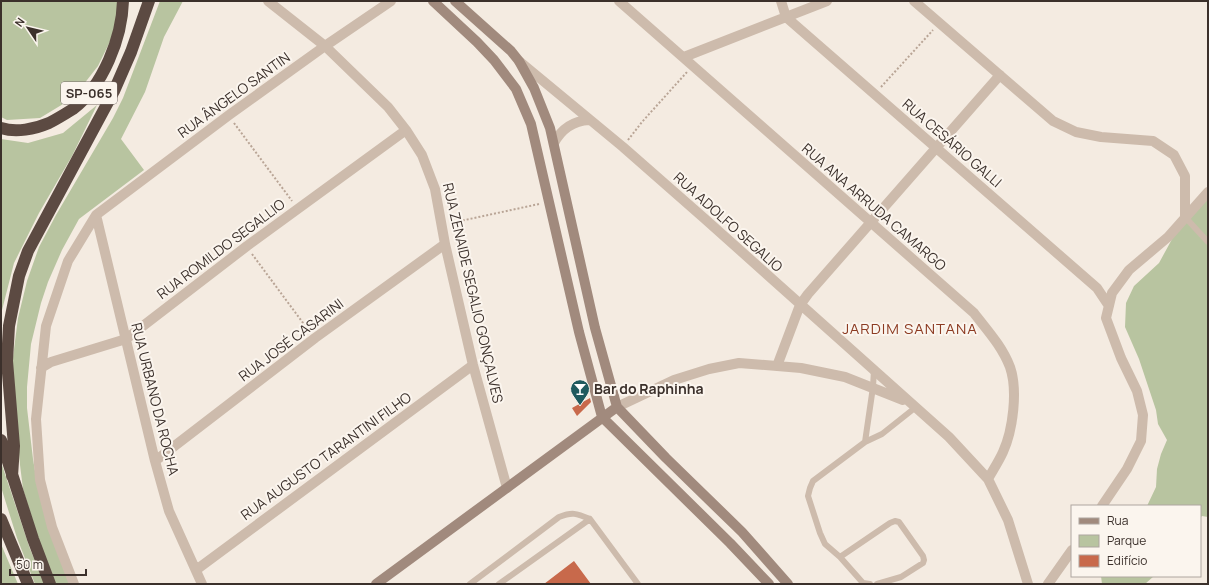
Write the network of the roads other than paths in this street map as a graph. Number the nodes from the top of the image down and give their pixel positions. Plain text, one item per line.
1 (124, 1) edge
2 (149, 1) edge
3 (268, 1) edge
4 (391, 1) edge
5 (433, 1) edge
6 (455, 1) edge
7 (619, 1) edge
8 (781, 1) edge
9 (827, 1) edge
10 (914, 1) edge
11 (786, 17) junction
12 (325, 46) junction
13 (684, 57) junction
14 (519, 60) junction
15 (1000, 75) junction
16 (589, 120) junction
17 (1, 128) edge
18 (406, 130) junction
19 (554, 143) junction
20 (937, 148) junction
21 (1208, 192) edge
22 (96, 215) junction
23 (1185, 216) junction
24 (871, 223) junction
25 (1208, 242) edge
26 (445, 244) junction
27 (800, 305) junction
28 (1109, 306) junction
29 (126, 339) junction
30 (473, 365) junction
31 (777, 366) junction
32 (41, 368) junction
33 (874, 370) junction
34 (873, 387) junction
35 (617, 407) junction
36 (916, 407) junction
37 (602, 417) junction
38 (1, 440) edge
39 (865, 442) junction
40 (155, 461) junction
41 (12, 476) junction
42 (988, 479) junction
43 (507, 488) junction
44 (1103, 505) edge
45 (590, 519) junction
46 (2, 522) edge
47 (1071, 551) edge
48 (840, 558) junction
49 (196, 570) junction
50 (28, 584) edge
51 (50, 584) edge
52 (74, 584) edge
53 (202, 584) edge
54 (376, 584) edge
55 (470, 584) edge
56 (499, 584) edge
57 (638, 584) edge
58 (769, 584) edge
59 (788, 584) edge
60 (863, 584) edge
61 (870, 584) edge
62 (877, 584) edge
63 (1028, 584) edge
64 (1048, 584) edge

1 - 17 highway, SP-065
2 - 41 highway
3 - 12 street, RUA ZENAIDE SEGALIO GONÇALVES
4 - 12 street, RUA ÂNGELO SANTIN
5 - 37 street
6 - 14 street
7 - 13 street, RUA ANA ARRUDA CAMARGO
8 - 11 street
9 - 11 street
10 - 15 street
11 - 13 street
11 - 20 street, RUA CESÁRIO GALLI
12 - 18 street, RUA ZENAIDE SEGALIO GONÇALVES
12 - 22 street, RUA ÂNGELO SANTIN
13 - 24 street, RUA ANA ARRUDA CAMARGO
14 - 16 street, RUA ADOLFO SEGALIO
14 - 19 street
15 - 20 street
15 - 23 street
16 - 19 street
16 - 27 street, RUA ADOLFO SEGALIO
18 - 26 street, RUA ZENAIDE SEGALIO GONÇALVES
18 - 29 street, RUA ROMILDO SEGALLIO
19 - 35 street
20 - 24 street
20 - 28 street, RUA CESÁRIO GALLI
21 - 23 street
22 - 29 street, RUA URBANO DA ROCHA
22 - 32 street
23 - 25 lane
23 - 28 street
24 - 27 street
24 - 42 street, RUA ANA ARRUDA CAMARGO
26 - 30 street, RUA ZENAIDE SEGALIO GONÇALVES
26 - 40 street, RUA JOSÉ CASARINI
27 - 31 street
27 - 33 street, RUA ADOLFO SEGALIO
28 - 44 street
29 - 32 street, RUA ROMILDO SEGALLIO
29 - 40 street, RUA URBANO DA ROCHA
30 - 43 street, RUA ZENAIDE SEGALIO GONÇALVES
30 - 49 street, RUA AUGUSTO TARANTINI FILHO
31 - 34 street
31 - 35 street
32 - 52 street
33 - 34 lane
33 - 36 street, RUA ADOLFO SEGALIO
34 - 36 street
34 - 39 lane
35 - 37 street
35 - 59 street
36 - 39 lane
36 - 42 street, RUA ADOLFO SEGALIO
37 - 43 street
37 - 58 street
38 - 41 highway
39 - 48 lane
40 - 49 street, RUA URBANO DA ROCHA
41 - 51 highway
42 - 63 street, RUA ADOLFO SEGALIO
43 - 54 street
45 - 55 lane
45 - 56 lane
45 - 57 lane
46 - 50 highway
47 - 64 street
48 - 60 lane
48 - 62 lane
49 - 53 street, RUA URBANO DA ROCHA
60 - 61 lane

